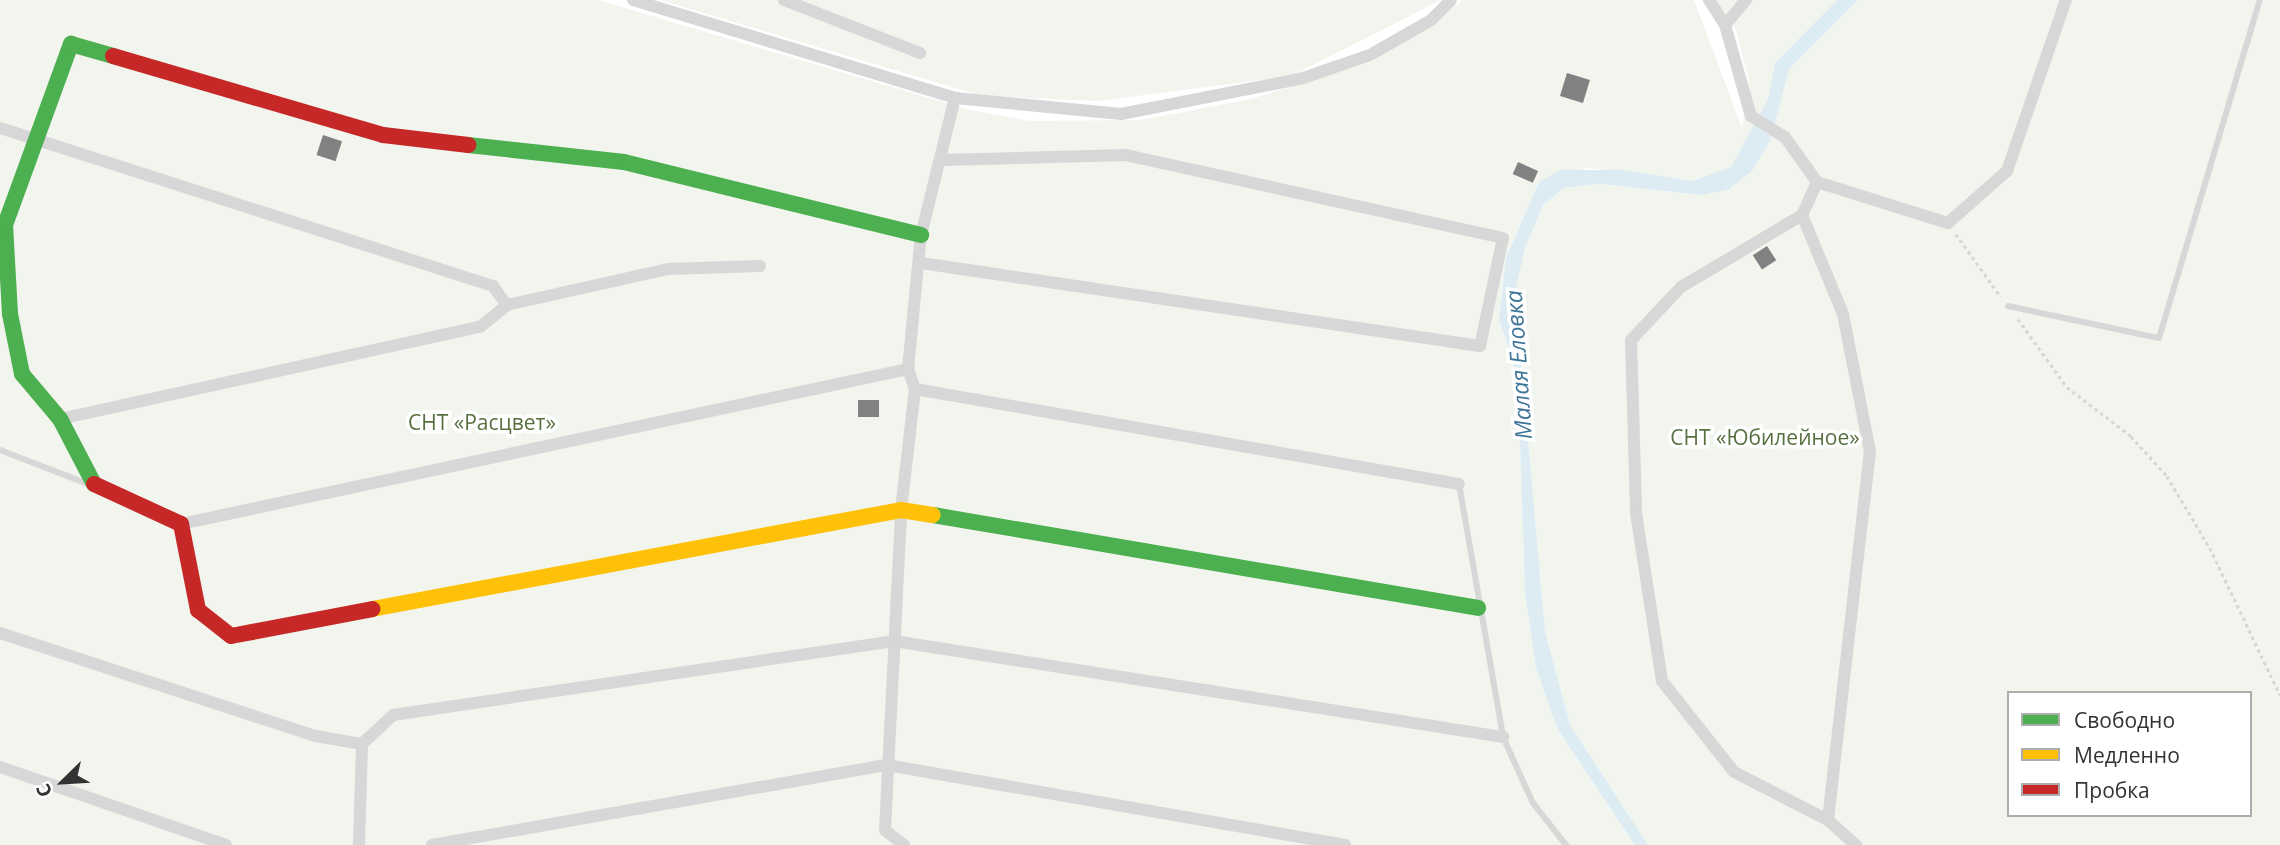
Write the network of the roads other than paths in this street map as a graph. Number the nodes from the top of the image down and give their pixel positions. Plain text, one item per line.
1 (632, 0) edge
2 (784, 0) edge
3 (1451, 0) edge
4 (1709, 0) edge
5 (1746, 0) edge
6 (2066, 0) edge
7 (2260, 0) edge
8 (1725, 24) junction
9 (920, 53) dead end
10 (955, 98) junction
11 (0, 128) edge
12 (33, 139) junction
13 (943, 160) junction
14 (1817, 182) junction
15 (1802, 215) junction
16 (921, 234) junction
17 (921, 263) junction
18 (760, 266) dead end
19 (507, 305) junction
20 (2008, 306) road end
21 (908, 369) junction
22 (915, 389) junction
23 (60, 419) junction
24 (0, 450) edge
25 (1459, 484) joint
26 (96, 488) junction
27 (901, 510) junction
28 (181, 524) junction
29 (1478, 608) junction
30 (0, 633) edge
31 (894, 640) junction
32 (1503, 737) junction
33 (362, 744) junction
34 (887, 765) junction
35 (0, 767) edge
36 (1828, 820) junction
37 (226, 845) edge
38 (359, 845) edge
39 (432, 845) edge
40 (905, 845) edge
41 (1345, 845) edge
42 (1566, 845) edge
43 (1856, 845) edge

1 - 10 street
2 - 9 street
3 - 10 street
4 - 8 street
5 - 8 street
6 - 14 street
7 - 20 lane
8 - 14 street
10 - 13 street
11 - 12 street
12 - 16 street
12 - 19 street
12 - 23 street
13 - 16 street
13 - 17 street
14 - 15 street
15 - 36 street
15 - 36 street
16 - 17 street
17 - 21 street
18 - 19 street
19 - 23 street
21 - 22 street
21 - 28 street
22 - 25 street
22 - 27 street
23 - 26 street
24 - 26 lane
25 - 29 lane
26 - 28 street
27 - 28 street
27 - 29 street
27 - 31 street
29 - 32 lane
30 - 33 street
31 - 32 street
31 - 33 street
31 - 34 street
32 - 42 lane
33 - 38 street
34 - 39 street
34 - 40 street
34 - 41 street
35 - 37 street
36 - 43 street

